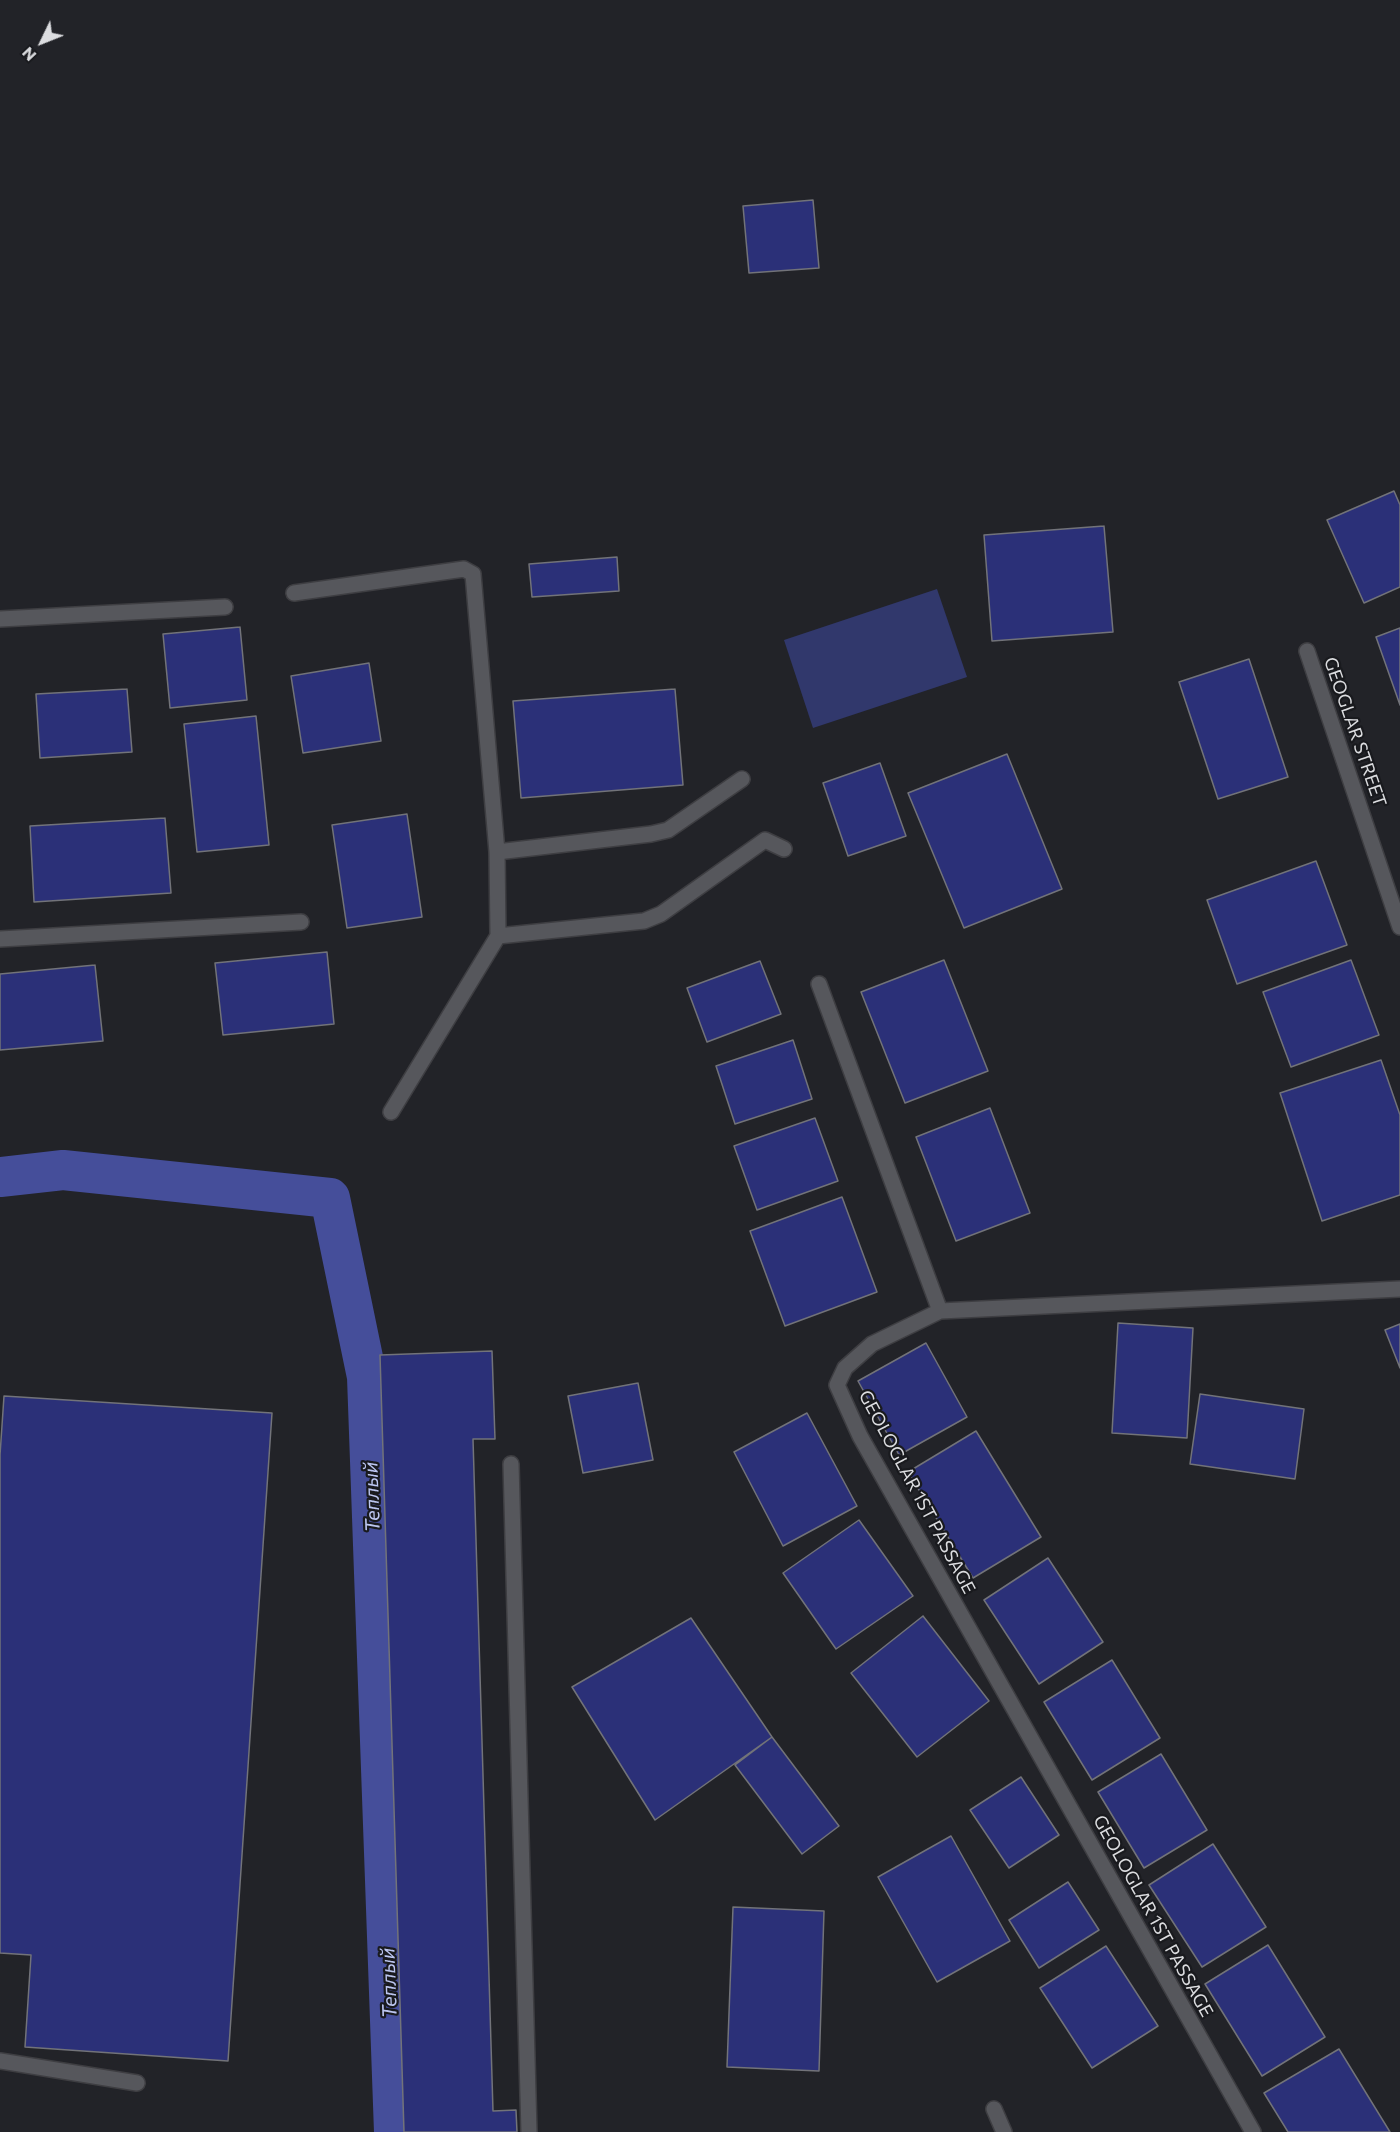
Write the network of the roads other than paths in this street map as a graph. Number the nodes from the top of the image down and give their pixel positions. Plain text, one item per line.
1 (294, 593) dead end
2 (225, 607) dead end
3 (0, 619) edge
4 (1307, 651) dead end
5 (742, 779) dead end
6 (784, 849) dead end
7 (497, 852) junction
8 (301, 922) dead end
9 (1400, 927) edge
10 (498, 936) junction
11 (0, 939) edge
12 (819, 984) dead end
13 (391, 1112) dead end
14 (1400, 1289) edge
15 (940, 1311) junction
16 (511, 1464) dead end
17 (0, 2061) edge
18 (136, 2083) dead end
19 (994, 2109) dead end
20 (529, 2132) edge
21 (1004, 2132) edge
22 (1253, 2132) edge

1 - 7 street
2 - 3 street
4 - 9 street, GEOGLAR STREET
5 - 7 street
6 - 10 street
7 - 10 street
8 - 11 street
10 - 13 street
12 - 15 street
14 - 15 street, GEOLOGLAR 1ST PASSAGE
15 - 22 street, GEOLOGLAR 1ST PASSAGE
16 - 20 street
17 - 18 street
19 - 21 street

